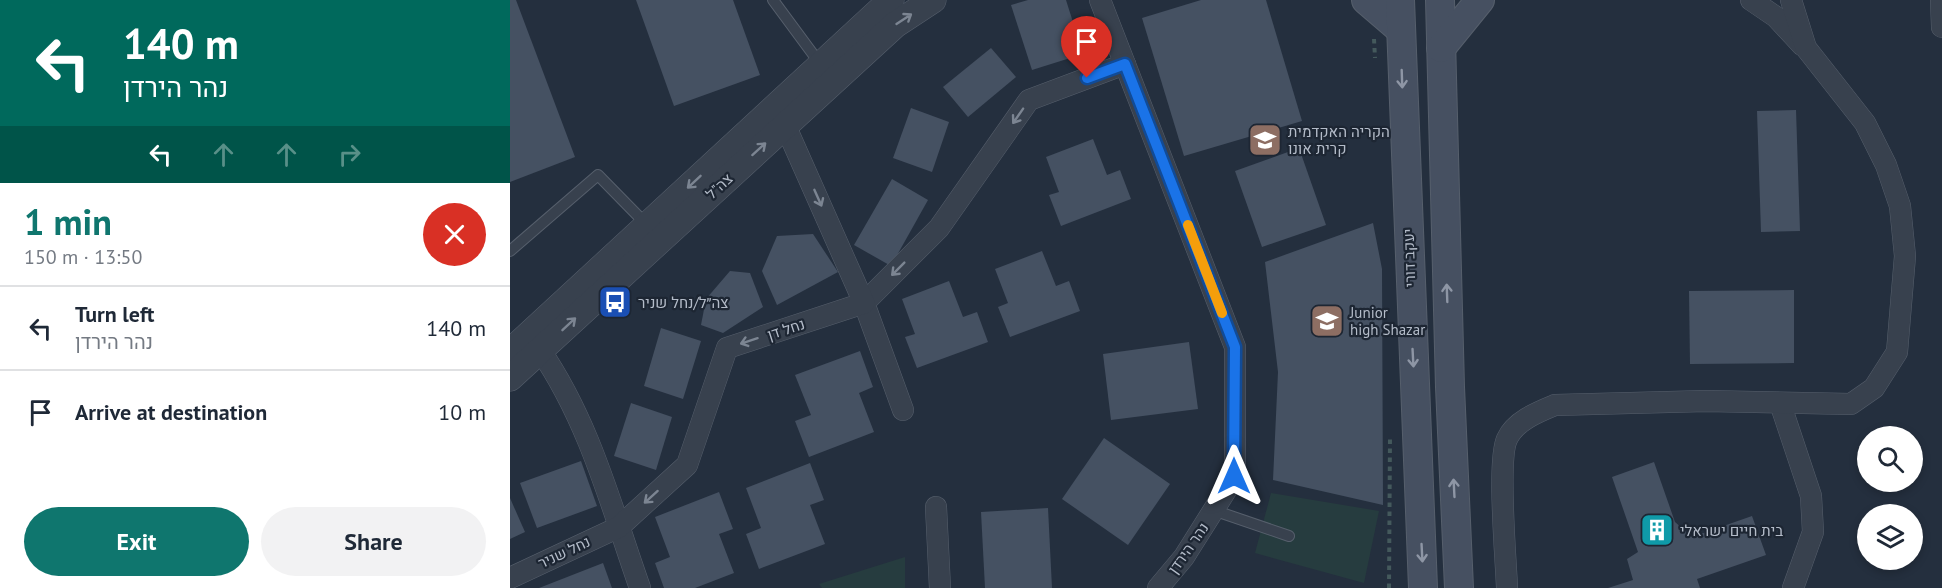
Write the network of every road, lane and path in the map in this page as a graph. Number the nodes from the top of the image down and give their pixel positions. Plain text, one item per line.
1 (773, 0) edge
2 (891, 0) edge
3 (933, 0) edge
4 (1100, 0) edge
5 (1366, 0) edge
6 (1400, 0) edge
7 (1440, 0) edge
8 (1480, 0) edge
9 (1751, 0) edge
10 (1791, 0) edge
11 (1941, 0) edge
12 (1942, 27) edge
13 (1401, 30) junction
14 (1441, 48) junction
15 (1806, 48) junction
16 (1125, 64) junction
17 (821, 66) junction
18 (785, 125) junction
19 (647, 225) junction
20 (510, 251) edge
21 (864, 303) junction
22 (540, 350) junction
23 (510, 352) edge
24 (510, 378) edge
25 (1780, 403) junction
26 (903, 410) dead end
27 (936, 507) dead end
28 (1214, 510) junction
29 (618, 527) junction
30 (1289, 536) dead end
31 (510, 578) edge
32 (640, 588) edge
33 (940, 588) edge
34 (1158, 588) edge
35 (1424, 588) edge
36 (1459, 588) edge
37 (1507, 588) edge
38 (1793, 588) edge

1 - 17 lane
2 - 17 street, צה"ל
18 -> 3 street, צה"ל
4 - 16 street, נהר הירדן
5 - 13 main road
6 - 13 main road, יעקב דורי
7 - 14 main road
8 - 14 main road
9 - 15 street
10 - 15 street
11 - 12 street
13 -> 35 main road, יעקב דורי
36 -> 14 main road
15 - 25 street
16 -> 21 street
16 - 28 street, נהר הירדן
17 -> 19 street, צה"ל
18 -> 21 street
22 -> 18 street, צה"ל
19 - 20 lane
19 - 23 street, צה"ל
21 - 26 street
21 -> 29 street, נחל דן
22 - 24 street, צה"ל
22 - 29 street
25 - 37 street
25 - 38 street
27 - 33 street
28 - 30 lane
28 - 34 street, נהר הירדן
29 - 31 street, נחל שניר
29 - 32 street

